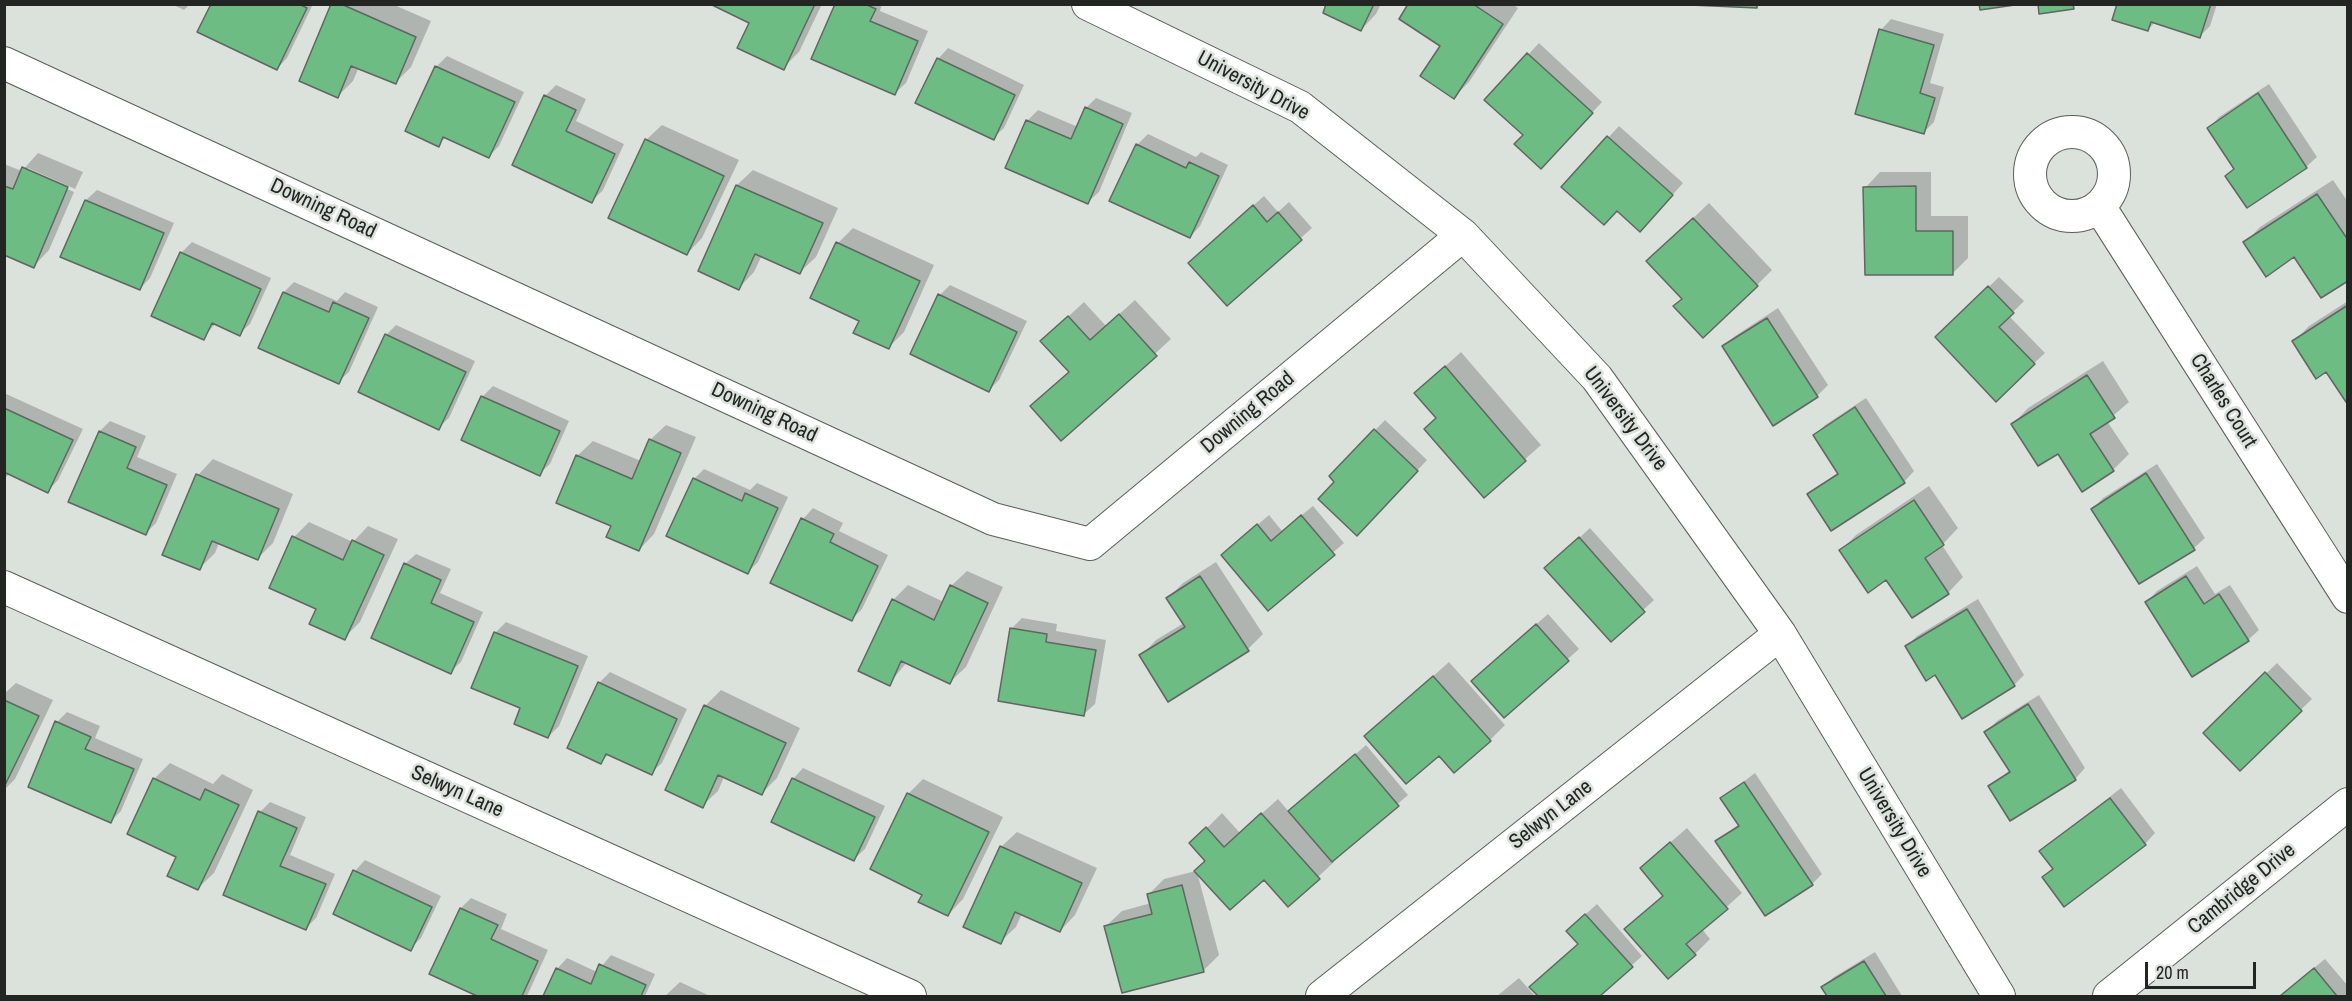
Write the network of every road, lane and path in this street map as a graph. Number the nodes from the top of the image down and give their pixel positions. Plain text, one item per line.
1 (1088, 4) edge
2 (4, 63) edge
3 (2099, 206) dead end
4 (1463, 235) junction
5 (4, 587) edge
6 (2348, 597) edge
7 (1780, 634) junction
8 (2348, 804) edge
9 (910, 996) edge
10 (1322, 996) edge
11 (1999, 996) edge
12 (2109, 996) edge

1 - 4 street, University Drive
2 - 4 street, Downing Road
3 - 6 street, Charles Court
4 - 7 street, University Drive
5 - 9 street, Selwyn Lane
7 - 10 street, Selwyn Lane
7 - 11 street, University Drive
8 - 12 street, Cambridge Drive

